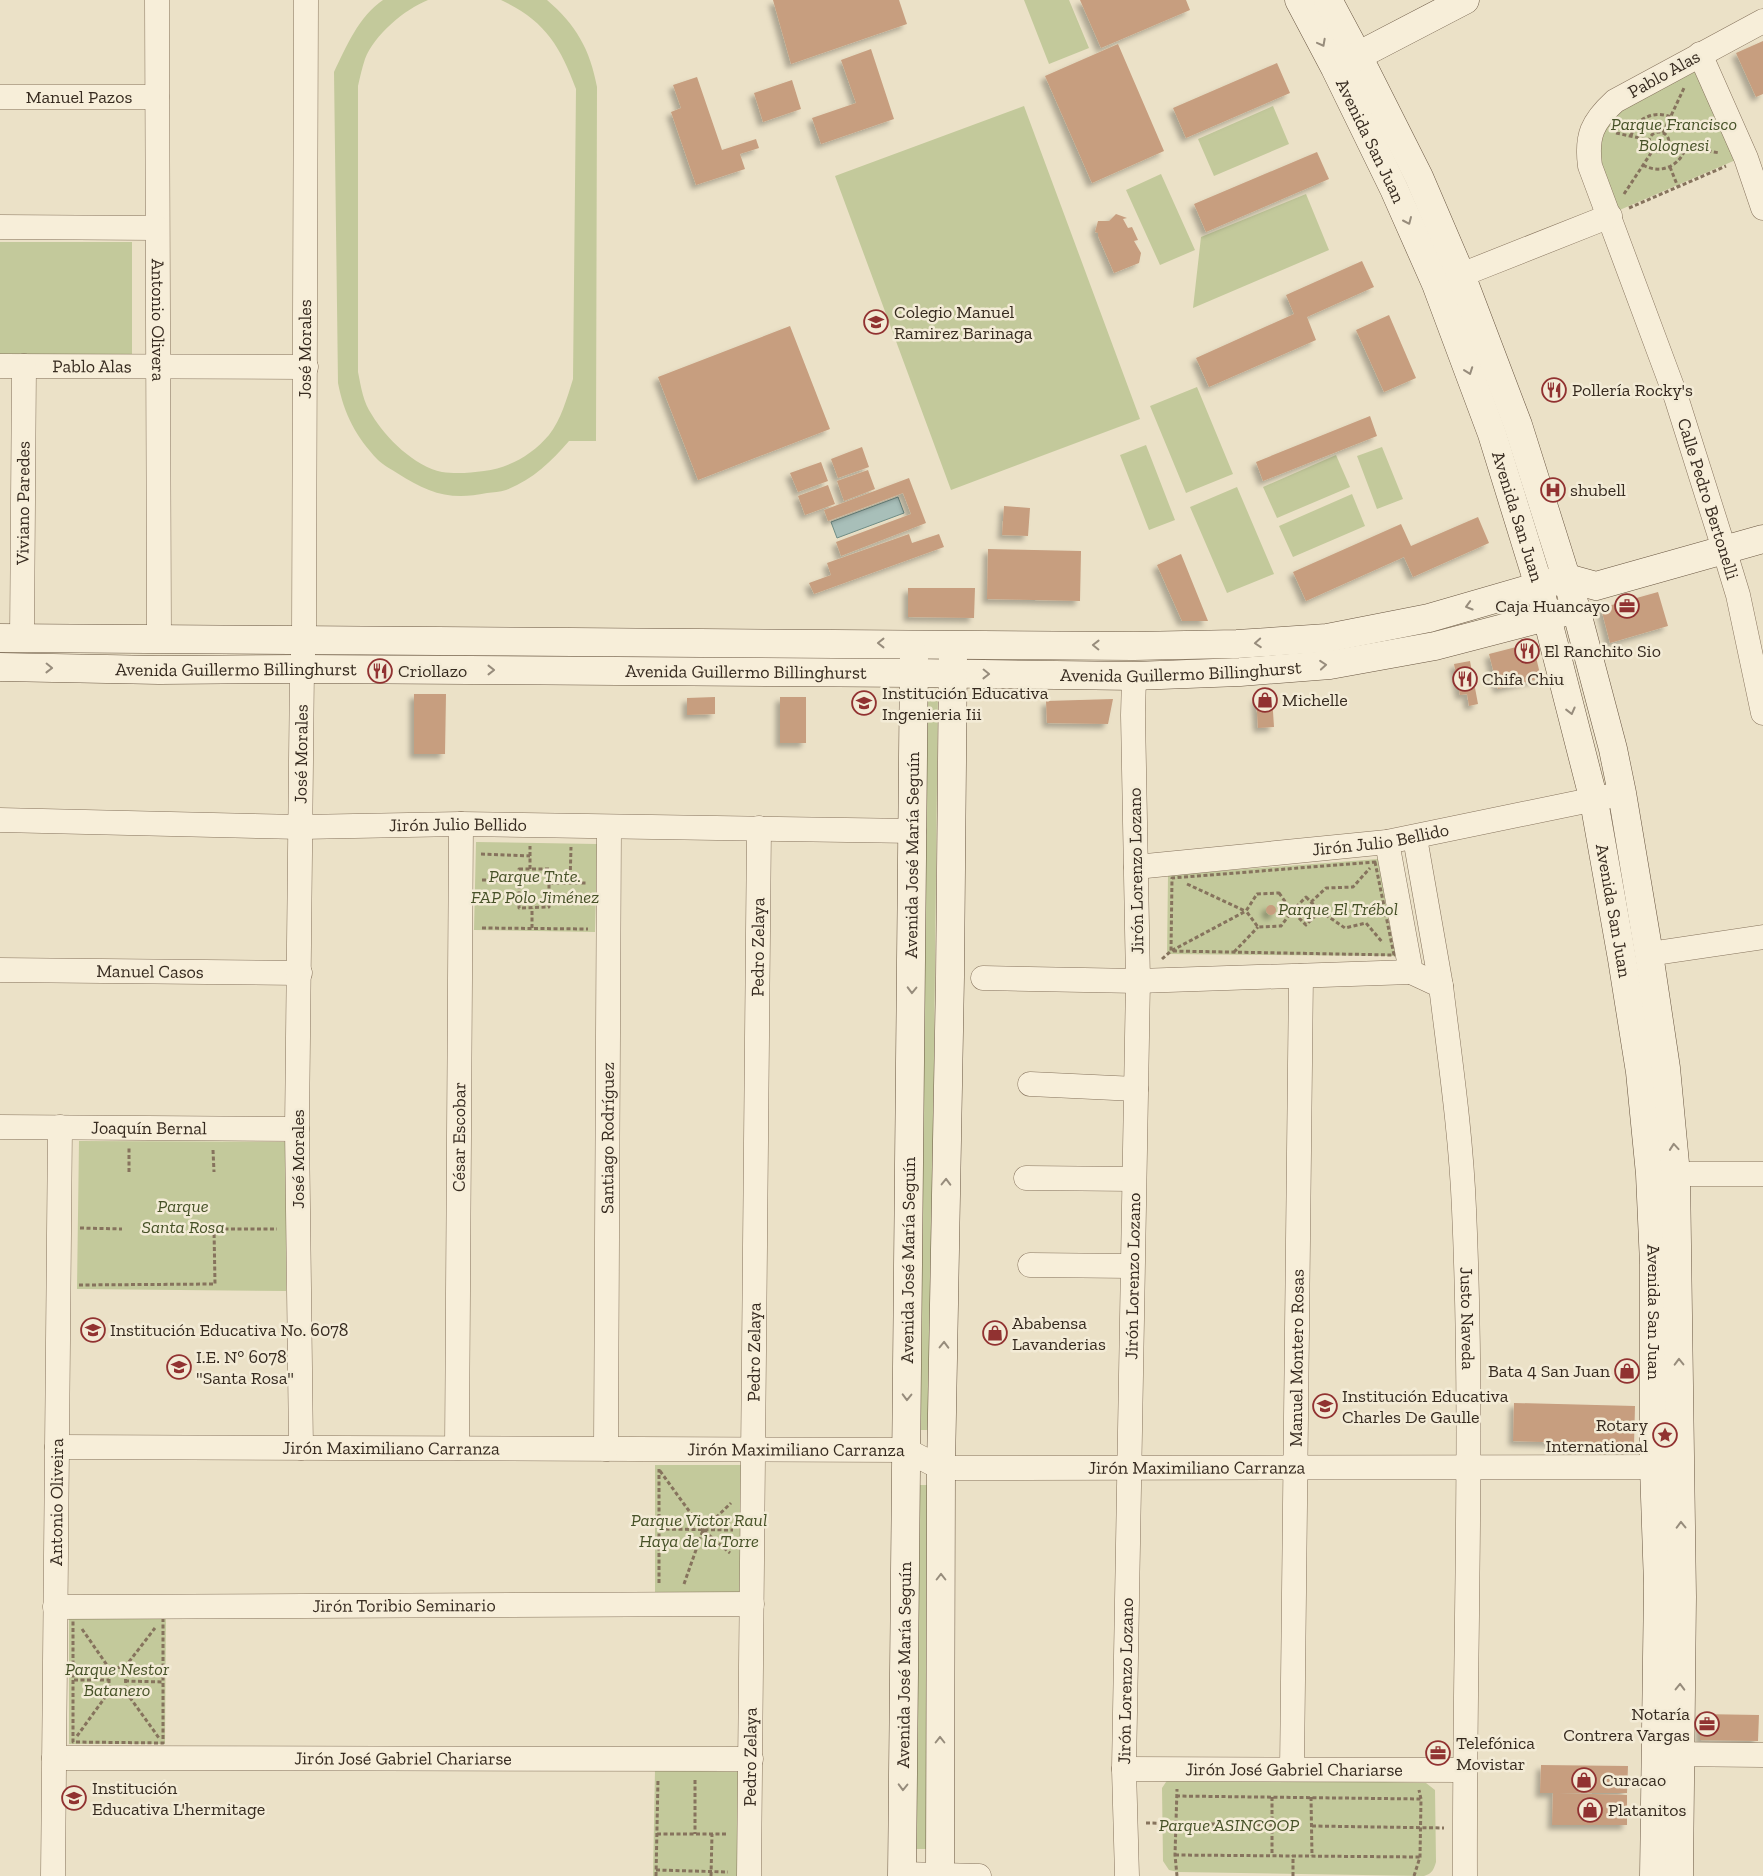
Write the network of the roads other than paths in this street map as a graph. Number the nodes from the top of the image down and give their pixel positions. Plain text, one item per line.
1 (156, 0) edge
2 (306, 0) edge
3 (1299, 0) edge
4 (1328, 0) edge
5 (1465, 0) edge
6 (1763, 21) edge
7 (1700, 54) junction
8 (1347, 62) junction
9 (0, 97) edge
10 (157, 97) junction
11 (1590, 137) joint
12 (1763, 208) edge
13 (1610, 216) junction
14 (0, 227) edge
15 (157, 228) junction
16 (1461, 274) junction
17 (0, 366) edge
18 (24, 366) junction
19 (158, 367) junction
20 (306, 367) junction
21 (1763, 539) edge
22 (1724, 549) junction
23 (1567, 578) junction
24 (1539, 586) junction
25 (1596, 586) junction
26 (1576, 609) junction
27 (1547, 617) junction
28 (11, 638) edge
29 (159, 640) junction
30 (304, 640) junction
31 (914, 643) junction
32 (953, 644) junction
33 (0, 668) edge
34 (302, 669) junction
35 (914, 673) junction
36 (953, 674) junction
37 (1134, 676) junction
38 (1763, 713) edge
39 (1622, 793) junction
40 (1594, 801) junction
41 (0, 820) edge
42 (461, 824) junction
43 (301, 827) junction
44 (609, 828) junction
45 (759, 828) junction
46 (914, 831) junction
47 (1414, 838) junction
48 (1381, 852) junction
49 (1136, 867) junction
50 (1763, 937) edge
51 (1649, 954) junction
52 (0, 970) edge
53 (300, 972) junction
54 (1412, 972) junction
55 (1301, 976) junction
56 (983, 978) dead end
57 (1138, 981) junction
58 (1441, 986) junction
59 (1030, 1084) dead end
60 (1136, 1089) junction
61 (0, 1127) edge
62 (60, 1127) junction
63 (298, 1129) junction
64 (1676, 1174) junction
65 (1763, 1174) edge
66 (1026, 1178) dead end
67 (1134, 1179) junction
68 (1030, 1265) dead end
69 (1132, 1266) junction
70 (57, 1447) junction
71 (301, 1448) junction
72 (457, 1448) junction
73 (606, 1449) junction
74 (754, 1450) junction
75 (906, 1450) junction
76 (1667, 1467) junction
77 (941, 1468) junction
78 (1296, 1468) junction
79 (1128, 1469) junction
80 (1470, 1469) junction
81 (752, 1604) junction
82 (64, 1612) junction
83 (1667, 1754) junction
84 (1763, 1755) edge
85 (54, 1758) junction
86 (751, 1759) junction
87 (1124, 1769) junction
88 (1292, 1769) junction
89 (1465, 1770) junction
90 (739, 1874) edge
91 (902, 1875) edge
92 (53, 1876) edge
93 (940, 1876) edge
94 (979, 1876) edge
95 (1127, 1876) edge
96 (1465, 1876) edge
97 (1654, 1876) edge
98 (1679, 1876) edge

1 - 10 street, Antonio Olivera
2 - 20 street, José Morales
3 -> 8 main road, Avenida San Juan
4 - 8 main road, Avenida San Juan
5 - 8 main road
6 - 7 street, Pablo Alas
7 - 11 street, Pablo Alas
7 - 12 street
8 - 16 main road, Avenida San Juan
8 -> 24 main road, Avenida San Juan
9 - 10 street, Manuel Pazos
10 - 15 street, Antonio Olivera
11 - 13 street, Calle Pedro Bertonelli
13 - 16 street
13 - 22 street, Calle Pedro Bertonelli
14 - 15 street
15 - 19 street, Antonio Olivera
16 - 23 main road, Avenida San Juan
17 - 18 street, Pablo Alas
18 - 19 street, Pablo Alas
18 - 28 street, Viviano Paredes
19 - 20 street, Pablo Alas
19 - 29 street, Antonio Olivera
20 - 30 street, José Morales
21 - 22 main road
22 - 25 main road
22 - 38 street, Calle Pedro Bertonelli
23 - 24 main road, Avenida Guillermo Billinghurst
23 - 25 main road
23 - 26 main road, Avenida San Juan
24 - 27 main road, Avenida San Juan
24 -> 32 main road, Avenida Guillermo Billinghurst
25 - 26 main road
26 - 27 main road, Avenida Guillermo Billinghurst
26 - 39 main road, Avenida San Juan
37 -> 27 main road, Avenida Guillermo Billinghurst
27 -> 40 main road, Avenida San Juan
28 - 29 main road, Avenida Guillermo Billinghurst
29 - 30 main road, Avenida Guillermo Billinghurst
31 -> 30 main road, Avenida Guillermo Billinghurst
30 - 34 street, José Morales
31 - 32 main road, Avenida Guillermo Billinghurst
31 - 35 main road, Avenida José María Seguín
32 - 36 main road, Avenida José María Seguín
33 -> 34 main road, Avenida Guillermo Billinghurst
34 -> 35 main road, Avenida Guillermo Billinghurst
34 - 43 street, José Morales
35 - 36 main road, Avenida Guillermo Billinghurst
35 - 46 main road, Avenida José María Seguín
36 -> 37 main road, Avenida Guillermo Billinghurst
77 -> 36 main road, Avenida José María Seguín
37 - 49 street, Jirón Lorenzo Lozano
39 - 40 street, Jirón Julio Bellido
39 - 51 main road, Avenida San Juan
40 - 47 street, Jirón Julio Bellido
40 - 76 main road, Avenida San Juan
41 - 43 street, Jirón Julio Bellido
42 - 43 street, Jirón Julio Bellido
42 - 44 street, Jirón Julio Bellido
42 - 72 street, César Escobar
43 - 53 street, José Morales
44 - 45 street, Jirón Julio Bellido
44 - 73 street, Santiago Rodríguez
45 - 46 street, Jirón Julio Bellido
45 - 74 street, Pedro Zelaya
46 -> 75 main road, Avenida José María Seguín
47 - 48 street, Jirón Julio Bellido
47 - 58 street, Justo Naveda
48 - 49 street, Jirón Julio Bellido
48 - 54 street
49 - 57 street, Jirón Lorenzo Lozano
50 - 51 street
64 -> 51 main road, Avenida San Juan
52 - 53 street, Manuel Casos
53 - 63 street, José Morales
54 - 55 street
54 - 58 street
55 - 57 street
55 - 78 street, Manuel Montero Rosas
56 - 57 street
57 - 60 street, Jirón Lorenzo Lozano
58 - 80 street, Justo Naveda
59 - 60 street
60 - 67 street, Jirón Lorenzo Lozano
61 - 62 street, Joaquín Bernal
62 - 63 street, Joaquín Bernal
62 - 70 street, Antonio Oliveira
63 - 71 street, José Morales
64 - 65 street
76 -> 64 main road, Avenida San Juan
66 - 67 street
67 - 69 street, Jirón Lorenzo Lozano
68 - 69 street
69 - 79 street, Jirón Lorenzo Lozano
70 - 71 street, Jirón Maximiliano Carranza
70 - 82 street, Antonio Oliveira
71 - 72 street, Jirón Maximiliano Carranza
72 - 73 street, Jirón Maximiliano Carranza
73 - 74 street, Jirón Maximiliano Carranza
74 - 75 street, Jirón Maximiliano Carranza
74 - 81 street, Pedro Zelaya
75 - 77 street, Jirón Maximiliano Carranza
75 -> 91 main road, Avenida José María Seguín
76 - 80 street, Jirón Maximiliano Carranza
76 - 83 main road, Avenida San Juan
77 - 79 street, Jirón Maximiliano Carranza
93 -> 77 main road, Avenida José María Seguín
78 - 79 street, Jirón Maximiliano Carranza
78 - 80 street, Jirón Maximiliano Carranza
78 - 88 street, Manuel Montero Rosas
79 - 87 street, Jirón Lorenzo Lozano
80 - 89 street, Justo Naveda
81 - 82 street, Jirón Toribio Seminario
81 - 86 street, Pedro Zelaya
82 - 85 street, Antonio Oliveira
83 - 84 street
83 - 97 main road, Avenida San Juan
83 - 98 main road, Avenida San Juan
85 - 86 street, Jirón José Gabriel Chariarse
85 - 92 street, Antonio Oliveira
86 - 90 street, Pedro Zelaya
87 - 88 street, Jirón José Gabriel Chariarse
87 - 95 street, Jirón Lorenzo Lozano
88 - 89 street, Jirón José Gabriel Chariarse
89 - 96 street, Justo Naveda
91 - 93 street
93 - 94 street

